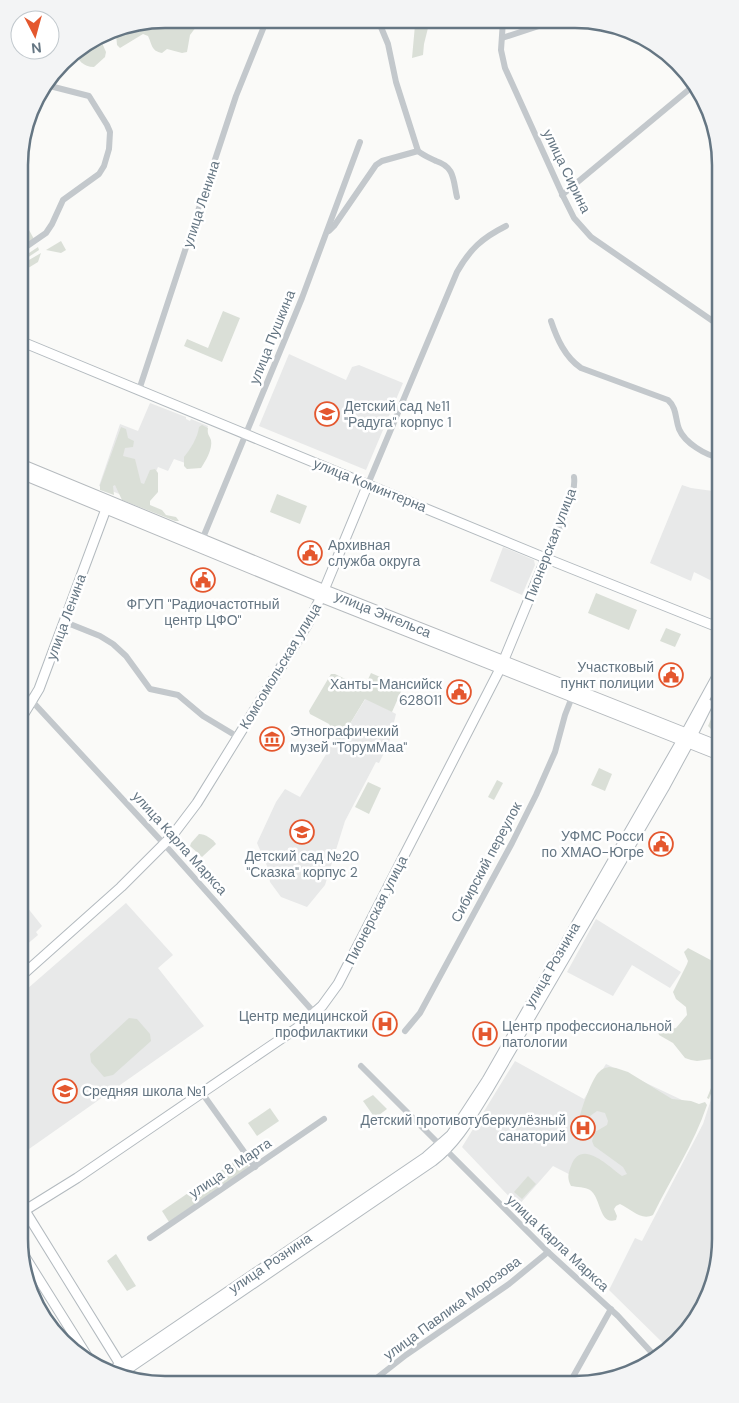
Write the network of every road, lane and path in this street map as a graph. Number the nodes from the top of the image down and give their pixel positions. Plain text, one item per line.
1 (264, 27) edge
2 (381, 27) edge
3 (503, 27) edge
4 (536, 27) edge
5 (502, 38) junction
6 (53, 86) edge
7 (689, 90) edge
8 (360, 142) dead end
9 (418, 152) junction
10 (562, 195) junction
11 (457, 197) dead end
12 (506, 226) dead end
13 (327, 233) junction
14 (27, 246) edge
15 (712, 320) edge
16 (551, 321) dead end
17 (27, 344) edge
18 (139, 390) junction
19 (246, 434) junction
20 (712, 455) edge
21 (27, 467) edge
22 (27, 476) edge
23 (574, 477) dead end
24 (368, 484) junction
25 (107, 505) junction
26 (202, 540) junction
27 (546, 558) junction
28 (323, 594) junction
29 (65, 622) junction
30 (712, 625) edge
31 (502, 666) junction
32 (712, 695) edge
33 (27, 696) edge
34 (572, 697) junction
35 (33, 702) junction
36 (27, 711) edge
37 (238, 737) junction
38 (687, 738) junction
39 (711, 745) edge
40 (711, 751) edge
41 (165, 845) junction
42 (27, 971) edge
43 (317, 1016) junction
44 (406, 1031) dead end
45 (361, 1066) dead end
46 (202, 1093) junction
47 (324, 1119) dead end
48 (443, 1148) junction
49 (255, 1167) junction
50 (27, 1209) edge
51 (27, 1220) edge
52 (150, 1238) dead end
53 (548, 1252) junction
54 (30, 1265) edge
55 (611, 1309) junction
56 (82, 1347) edge
57 (651, 1352) edge
58 (120, 1368) edge
59 (124, 1369) edge
60 (379, 1376) edge
61 (573, 1376) edge

1 - 18 street, улица Ленина
2 - 9 street
3 - 5 street, улица Сирина
4 - 5 street
5 - 10 street, улица Сирина
6 - 14 street
7 - 10 street
8 - 13 street, улица Пушкина
9 - 11 street
9 - 13 street
10 - 15 street, улица Сирина
12 - 24 street, Комсомольская улица
13 - 19 street, улица Пушкина
16 - 20 street
17 - 18 street, улица Коминтерна
18 - 19 street, улица Коминтерна
19 - 24 street, улица Коминтерна
19 - 26 street, улица Пушкина
21 - 25 main road, улица Энгельса
22 - 25 main road, улица Энгельса
23 - 27 street, Пионерская улица
24 - 27 street, улица Коминтерна
24 - 28 street, Комсомольская улица
25 - 26 main road, улица Энгельса
25 - 28 main road, улица Энгельса
25 - 29 street, улица Ленина
26 - 28 main road, улица Энгельса
27 - 30 street, улица Коминтерна
27 - 31 street, Пионерская улица
28 - 31 main road, улица Энгельса
28 - 37 street, Комсомольская улица
29 - 35 street, улица Ленина
29 - 37 street
31 - 34 main road, улица Энгельса
31 - 38 main road, улица Энгельса
31 - 43 street, Пионерская улица
32 - 38 street, улица Рознина
33 - 35 street, улица Карла Маркса
34 - 38 main road, улица Энгельса
34 - 44 street, Сибирский переулок
35 - 36 street, улица Ленина
35 - 41 street, улица Карла Маркса
37 - 41 street, Комсомольская улица
38 - 39 main road, улица Энгельса
38 - 40 main road, улица Энгельса
38 - 48 street, улица Рознина
41 - 42 street, Комсомольская улица
41 - 43 street, улица Карла Маркса
43 - 46 street, Пионерская улица
45 - 48 street, улица Карла Маркса
46 - 49 street
46 - 50 street, Пионерская улица
47 - 49 street, улица 8 Марта
48 - 53 street, улица Карла Маркса
48 - 59 street, улица Рознина
49 - 52 street, улица 8 Марта
51 - 58 street
53 - 55 street, улица Карла Маркса
53 - 60 street, улица Павлика Морозова
54 - 56 street
55 - 57 street, улица Карла Маркса
55 - 61 street

